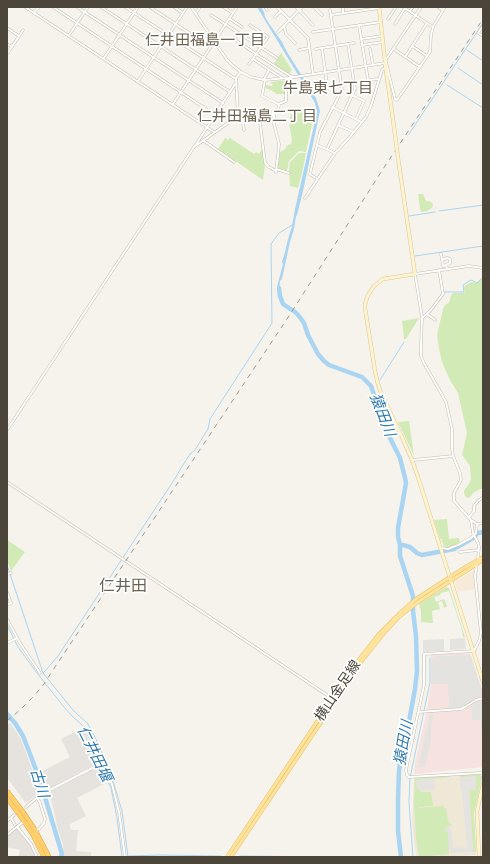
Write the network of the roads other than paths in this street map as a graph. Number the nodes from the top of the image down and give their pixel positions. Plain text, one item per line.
1 (39, 7) edge
2 (53, 7) edge
3 (77, 7) edge
4 (88, 7) edge
5 (101, 7) edge
6 (125, 7) edge
7 (138, 7) edge
8 (150, 7) edge
9 (174, 7) edge
10 (187, 7) edge
11 (191, 7) edge
12 (200, 7) edge
13 (223, 7) edge
14 (237, 7) edge
15 (265, 7) edge
16 (277, 7) edge
17 (296, 7) edge
18 (302, 7) edge
19 (314, 7) edge
20 (343, 7) edge
21 (356, 7) edge
22 (396, 7) edge
23 (413, 7) edge
24 (421, 7) edge
25 (438, 7) edge
26 (445, 7) edge
27 (28, 8) edge
28 (379, 8) edge
29 (404, 8) edge
30 (267, 10) dead end
31 (330, 10) dead end
32 (443, 10) junction
33 (280, 11) junction
34 (299, 11) junction
35 (410, 11) junction
36 (84, 12) junction
37 (356, 12) junction
38 (34, 13) junction
39 (134, 13) junction
40 (183, 13) junction
41 (196, 13) junction
42 (233, 13) junction
43 (343, 13) junction
44 (211, 15) dead end
45 (322, 15) dead end
46 (331, 15) junction
47 (415, 15) junction
48 (275, 17) dead end
49 (230, 19) junction
50 (388, 19) dead end
51 (290, 20) junction
52 (381, 22) junction
53 (77, 23) junction
54 (427, 23) junction
55 (127, 24) junction
56 (176, 24) junction
57 (313, 24) dead end
58 (395, 24) dead end
59 (226, 25) junction
60 (250, 25) dead end
61 (358, 25) junction
62 (242, 26) dead end
63 (284, 26) junction
64 (483, 26) edge
65 (433, 27) junction
66 (7, 28) edge
67 (333, 29) junction
68 (23, 30) dead end
69 (278, 32) dead end
70 (313, 32) dead end
71 (238, 33) junction
72 (119, 35) junction
73 (168, 35) junction
74 (19, 36) junction
75 (69, 36) junction
76 (382, 36) junction
77 (483, 36) edge
78 (361, 39) junction
79 (214, 41) junction
80 (383, 42) junction
81 (295, 43) dead end
82 (354, 43) dead end
83 (7, 44) edge
84 (348, 44) junction
85 (112, 46) junction
86 (335, 46) junction
87 (362, 46) junction
88 (412, 46) junction
89 (12, 47) junction
90 (161, 47) junction
91 (210, 47) junction
92 (260, 48) junction
93 (309, 48) junction
94 (322, 48) junction
95 (316, 49) dead end
96 (370, 49) dead end
97 (394, 49) junction
98 (299, 50) dead end
99 (7, 54) edge
100 (256, 54) junction
101 (427, 56) junction
102 (405, 57) junction
103 (104, 58) junction
104 (154, 58) junction
105 (203, 58) junction
106 (277, 58) dead end
107 (252, 59) junction
108 (385, 62) junction
109 (249, 64) dead end
110 (373, 65) junction
111 (365, 66) junction
112 (420, 67) junction
113 (352, 68) junction
114 (385, 68) junction
115 (146, 69) junction
116 (196, 69) junction
117 (270, 70) junction
118 (339, 70) junction
119 (241, 72) junction
120 (325, 72) junction
121 (313, 74) junction
122 (294, 77) junction
123 (282, 78) junction
124 (288, 78) junction
125 (236, 79) junction
126 (380, 79) junction
127 (264, 80) junction
128 (138, 81) junction
129 (188, 81) junction
130 (236, 83) junction
131 (317, 86) dead end
132 (181, 92) junction
133 (230, 92) junction
134 (352, 95) junction
135 (223, 103) junction
136 (173, 104) junction
137 (279, 104) junction
138 (332, 108) junction
139 (274, 113) junction
140 (344, 113) junction
141 (259, 114) junction
142 (215, 115) junction
143 (238, 116) junction
144 (242, 118) junction
145 (356, 120) junction
146 (362, 122) junction
147 (338, 125) junction
148 (207, 127) junction
149 (244, 130) dead end
150 (215, 132) junction
151 (353, 132) junction
152 (204, 141) junction
153 (317, 144) junction
154 (194, 147) junction
155 (327, 150) junction
156 (335, 153) junction
157 (234, 162) dead end
158 (276, 171) junction
159 (289, 173) dead end
160 (318, 179) junction
161 (306, 198) dead end
162 (441, 254) dead end
163 (442, 260) junction
164 (446, 265) junction
165 (483, 268) edge
166 (447, 269) junction
167 (439, 270) junction
168 (415, 274) junction
169 (427, 314) junction
170 (422, 318) junction
171 (435, 320) dead end
172 (7, 430) edge
173 (453, 456) junction
174 (412, 460) junction
175 (7, 482) edge
176 (482, 498) edge
177 (470, 519) junction
178 (483, 523) edge
179 (477, 524) junction
180 (474, 536) junction
181 (442, 550) junction
182 (478, 550) junction
183 (460, 552) dead end
184 (483, 557) edge
185 (478, 560) junction
186 (483, 560) edge
187 (476, 564) junction
188 (451, 579) junction
189 (7, 592) edge
190 (7, 605) edge
191 (411, 606) junction
192 (7, 619) edge
193 (482, 633) edge
194 (17, 638) junction
195 (7, 643) edge
196 (474, 650) junction
197 (40, 673) dead end
198 (483, 682) edge
199 (333, 698) junction
200 (483, 698) edge
201 (418, 712) junction
202 (483, 774) edge
203 (483, 784) edge
204 (7, 791) edge
205 (36, 797) junction
206 (7, 798) edge
207 (26, 807) dead end
208 (21, 813) junction
209 (14, 815) dead end
210 (11, 818) junction
211 (7, 821) edge
212 (24, 821) junction
213 (15, 825) dead end
214 (18, 828) dead end
215 (35, 830) junction
216 (7, 835) edge
217 (37, 857) edge
218 (44, 857) edge
219 (49, 857) edge
220 (125, 857) edge
221 (227, 857) edge
222 (231, 857) edge
223 (479, 857) edge

1 - 38 street
2 - 53 street
3 - 36 street
4 - 36 street
5 - 55 street
6 - 39 street
7 - 39 street
8 - 56 street
9 - 40 street
10 - 40 street
11 - 41 street
12 - 41 street
13 - 42 street
14 - 42 street
15 - 30 street
16 - 33 street
17 - 34 street
18 - 34 street
19 - 45 street
20 - 43 street
21 - 37 street
22 - 50 street
23 - 35 street
24 - 47 street
25 - 32 street
26 - 32 street
27 - 38 street
28 - 37 street
28 - 52 street
29 - 35 street
29 - 58 street
31 - 46 street
32 - 65 street
33 - 48 street
33 - 51 street
34 - 51 street
34 - 57 street
35 - 47 street
36 - 53 street
36 - 72 street
37 - 43 street
38 - 75 street
39 - 55 street
39 - 73 street
40 - 56 street
41 - 79 street
42 - 49 street
43 - 46 street
44 - 59 street
46 - 67 street
47 - 54 street
47 - 97 street
49 - 59 street
49 - 62 street
51 - 63 street
51 - 93 street
52 - 61 street
52 - 76 street
53 - 75 street
53 - 85 street
54 - 65 street
54 - 88 street
55 - 72 street
55 - 90 street
56 - 73 street
56 - 91 street
59 - 71 street
59 - 79 street
60 - 92 street
61 - 67 street
61 - 78 street
63 - 69 street
63 - 81 street
64 - 77 street
65 - 101 street
66 - 74 street
67 - 70 street
67 - 86 street
68 - 74 street
71 - 92 street
71 - 100 street
72 - 85 street
72 - 104 street
73 - 90 street
73 - 105 street
74 - 89 street
75 - 103 street
76 - 78 street
76 - 80 street
78 - 87 street
79 - 91 street
79 - 119 street
80 - 87 street
80 - 108 street
82 - 84 street
83 - 89 street
84 - 86 street
84 - 113 street
85 - 103 street
85 - 115 street
86 - 94 street
86 - 118 street
87 - 111 street
88 - 101 street
88 - 102 street
89 - 99 street
90 - 104 street
90 - 116 street
91 - 105 street
92 - 100 street
92 - 106 street
93 - 98 street
93 - 121 street
94 - 95 street
94 - 120 street
96 - 110 street
97 - 102 street
97 - 108 street
100 - 107 street
100 - 122 street
101 - 112 street
102 - 112 street
103 - 128 street
104 - 115 street
104 - 129 street
105 - 116 street
105 - 125 street
107 - 109 street
107 - 117 street
108 - 110 street
108 - 112 street
108 - 114 street
110 - 111 street
111 - 113 street
111 - 126 street
113 - 118 street
113 - 134 street
114 - 126 street
114 - 168 street, bridge
115 - 128 street
115 - 132 street
116 - 129 street
116 - 133 street
117 - 123 street
117 - 127 street
118 - 120 street
118 - 138 street
119 - 125 street
119 - 127 street
120 - 121 street
120 - 131 street
121 - 122 street
122 - 124 street
123 - 124 street
123 - 127 street
124 - 137 street
125 - 130 street
126 - 146 street
127 - 137 street
128 - 136 street
129 - 132 street
129 - 135 street
130 - 133 street
130 - 143 street
132 - 136 street
132 - 142 street
133 - 135 street
134 - 140 street
134 - 145 street
135 - 142 street
136 - 148 street
137 - 139 street
138 - 140 street
138 - 153 street
139 - 141 street
139 - 158 street
140 - 145 street
140 - 147 street
141 - 144 street
141 - 158 street
142 - 148 street
143 - 144 street
143 - 150 street
144 - 149 street
145 - 146 street
146 - 151 street
147 - 151 street
147 - 155 street
148 - 150 street
148 - 154 street
150 - 152 street
151 - 156 street
152 - 154 street
152 - 157 street
153 - 155 street
153 - 160 street
154 - 172 street
155 - 156 street
156 - 160 street
158 - 159 street
160 - 161 street
162 - 163 street
163 - 164 street
163 - 164 street
164 - 166 street
165 - 166 street
166 - 167 street
167 - 168 street
167 - 169 street
168 - 170 street
168 - 174 street
169 - 170 street
169 - 171 street
170 - 173 street
173 - 174 street
173 - 177 street
174 - 181 street
175 - 199 street
176 - 177 street
177 - 179 street
177 - 180 street
178 - 179 street
179 - 180 street
180 - 181 street
180 - 182 street
181 - 188 street
182 - 183 street
182 - 185 street
184 - 185 main road, 横山金足線
185 - 187 street
185 - 188 main road, 横山金足線
186 - 187 main road, 横山金足線
187 - 188 main road, 横山金足線
187 - 193 street
188 - 191 main road, 横山金足線
188 - 196 street
189 - 190 street
191 - 199 main road, 横山金足線
191 - 222 main road, 横山金足線
192 - 194 street
193 - 196 street
194 - 195 street
194 - 197 street
196 - 198 street
196 - 201 street
199 - 221 main road, 横山金足線
200 - 201 street
201 - 202 street
203 - 223 street
204 - 208 highway, bridge
205 - 207 street
205 - 215 street
205 - 220 street
206 - 208 highway, bridge
208 - 212 highway
208 - 215 highway
209 - 210 street
210 - 211 street
210 - 213 street
212 - 216 street
212 - 218 highway
214 - 217 street
215 - 219 highway

